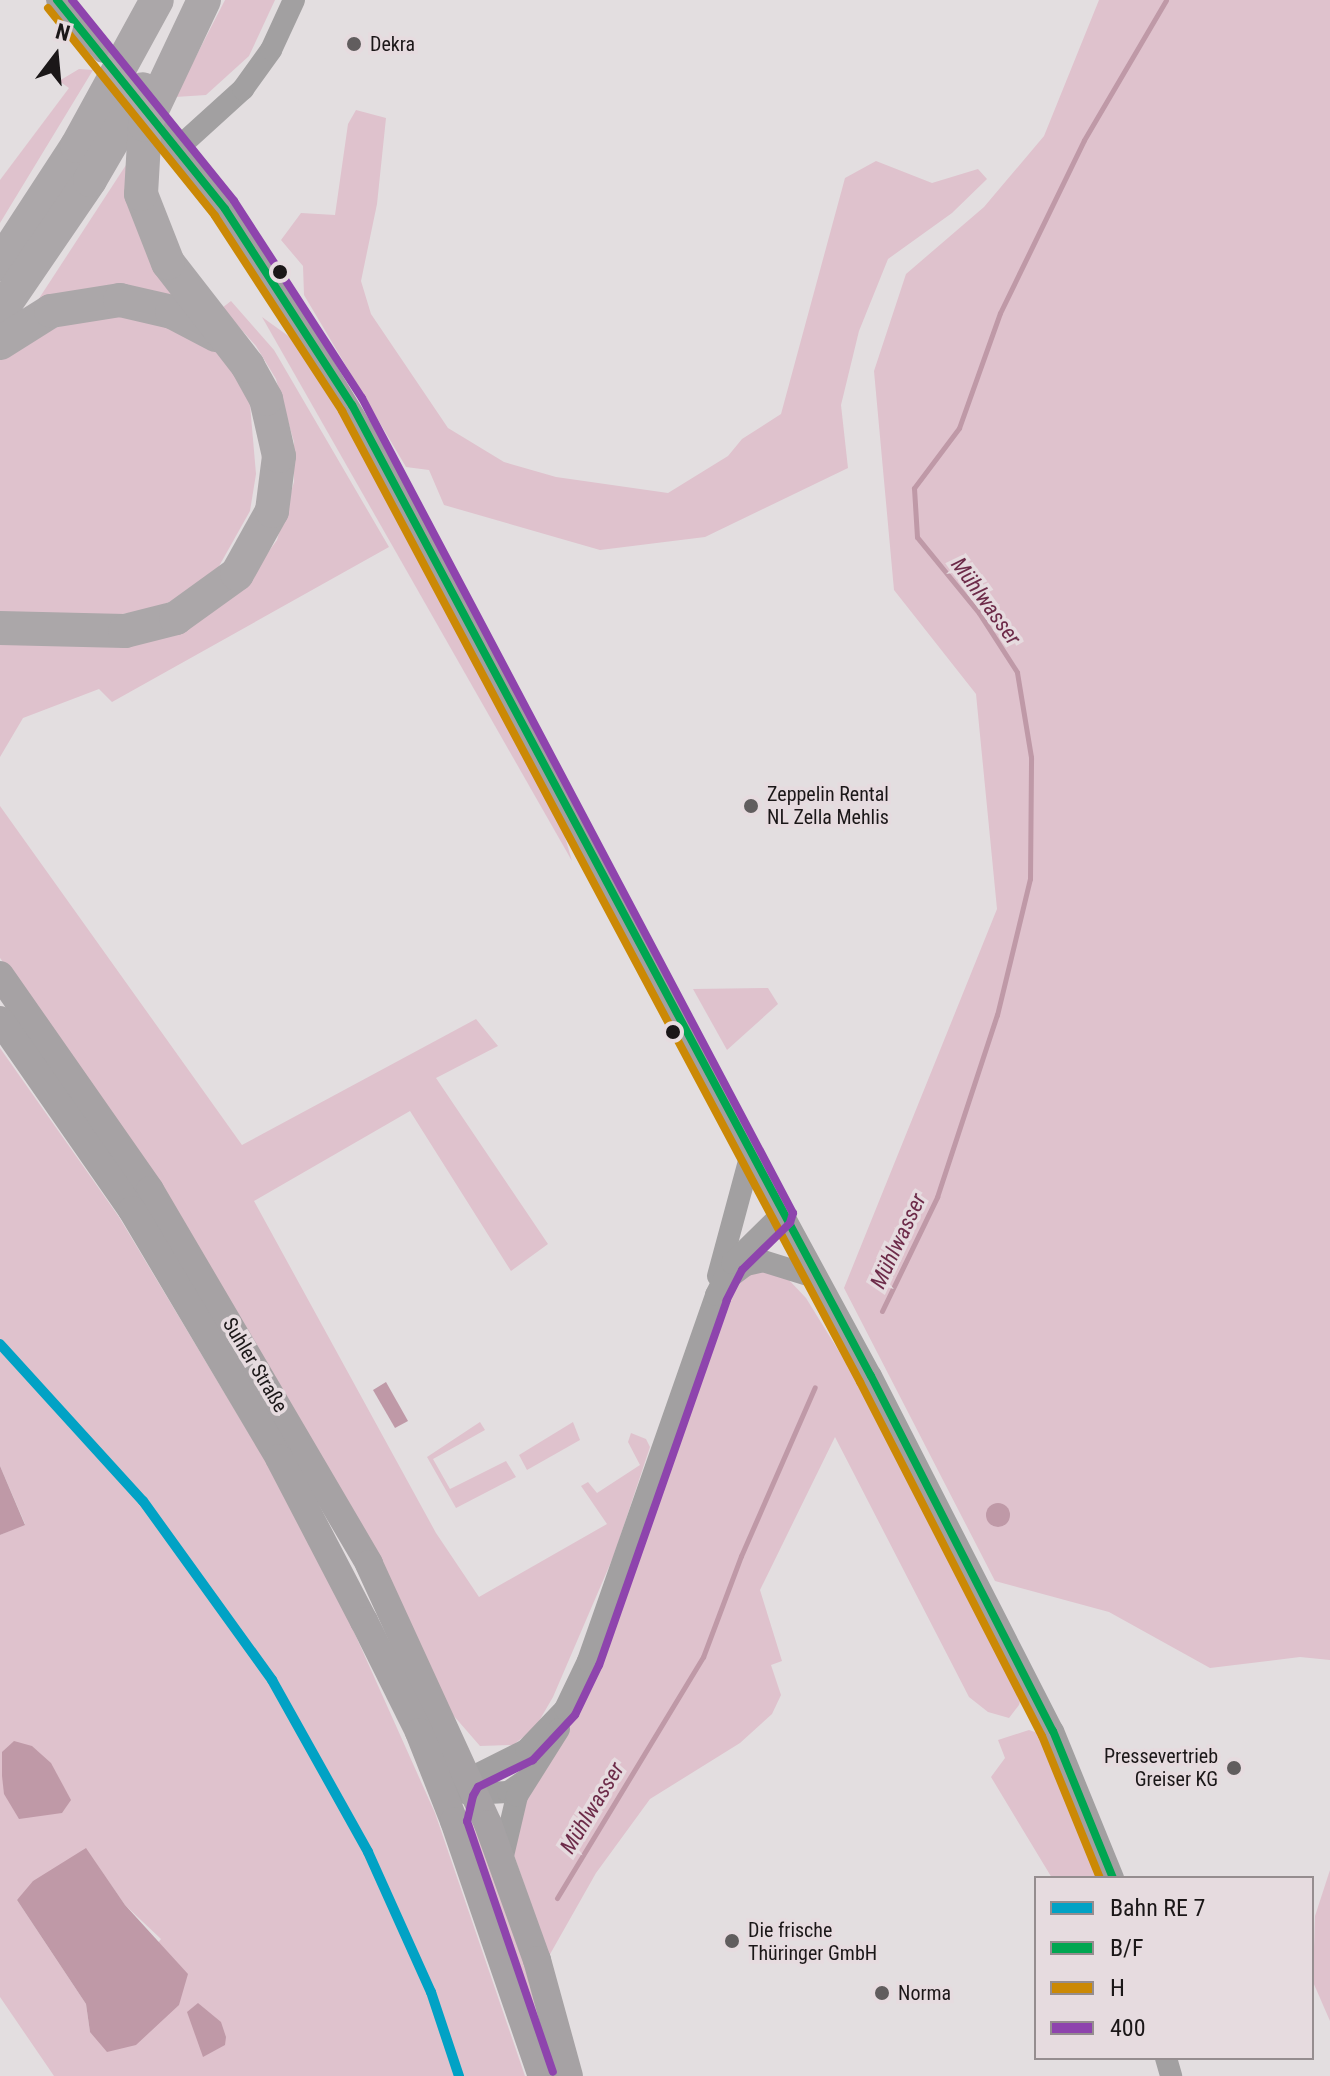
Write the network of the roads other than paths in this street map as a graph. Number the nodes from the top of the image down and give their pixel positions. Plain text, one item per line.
1 (57, 0) edge
2 (189, 0) edge
3 (204, 0) edge
4 (294, 0) edge
5 (158, 38) edge
6 (103, 52) dead end
7 (131, 124) junction
8 (178, 148) junction
9 (0, 264) edge
10 (0, 312) edge
11 (0, 343) edge
12 (248, 366) junction
13 (0, 628) edge
14 (0, 975) edge
15 (0, 1020) edge
16 (750, 1157) junction
17 (781, 1215) junction
18 (729, 1237) junction
19 (814, 1277) junction
20 (708, 1313) junction
21 (565, 1709) junction
22 (432, 1764) junction
23 (529, 1777) junction
24 (469, 1788) junction
25 (454, 1821) junction
26 (502, 1860) junction
27 (1112, 1876) edge
28 (539, 2064) edge
29 (569, 2076) edge

1 - 6 street
2 - 5 highway
3 - 5 highway
4 - 8 street
5 - 7 highway
5 - 7 highway
7 - 8 street
7 - 9 highway
7 - 10 highway
7 - 12 highway
8 - 16 street
11 - 12 highway
12 - 13 highway
14 - 24 main road, Suhler Straße
15 - 22 main road, Suhler Straße
16 - 17 street
16 - 18 street
17 - 18 street
17 - 19 street
17 - 20 street
18 - 20 street
19 - 20 street
19 - 27 street
20 - 21 street
21 - 23 street
21 - 24 street
22 - 24 street
22 - 25 main road, Suhler Straße
23 - 24 street
23 - 26 street
24 - 25 main road
24 - 26 main road, Suhler Straße
25 - 28 main road, Suhler Straße
26 - 29 main road, Suhler Straße

